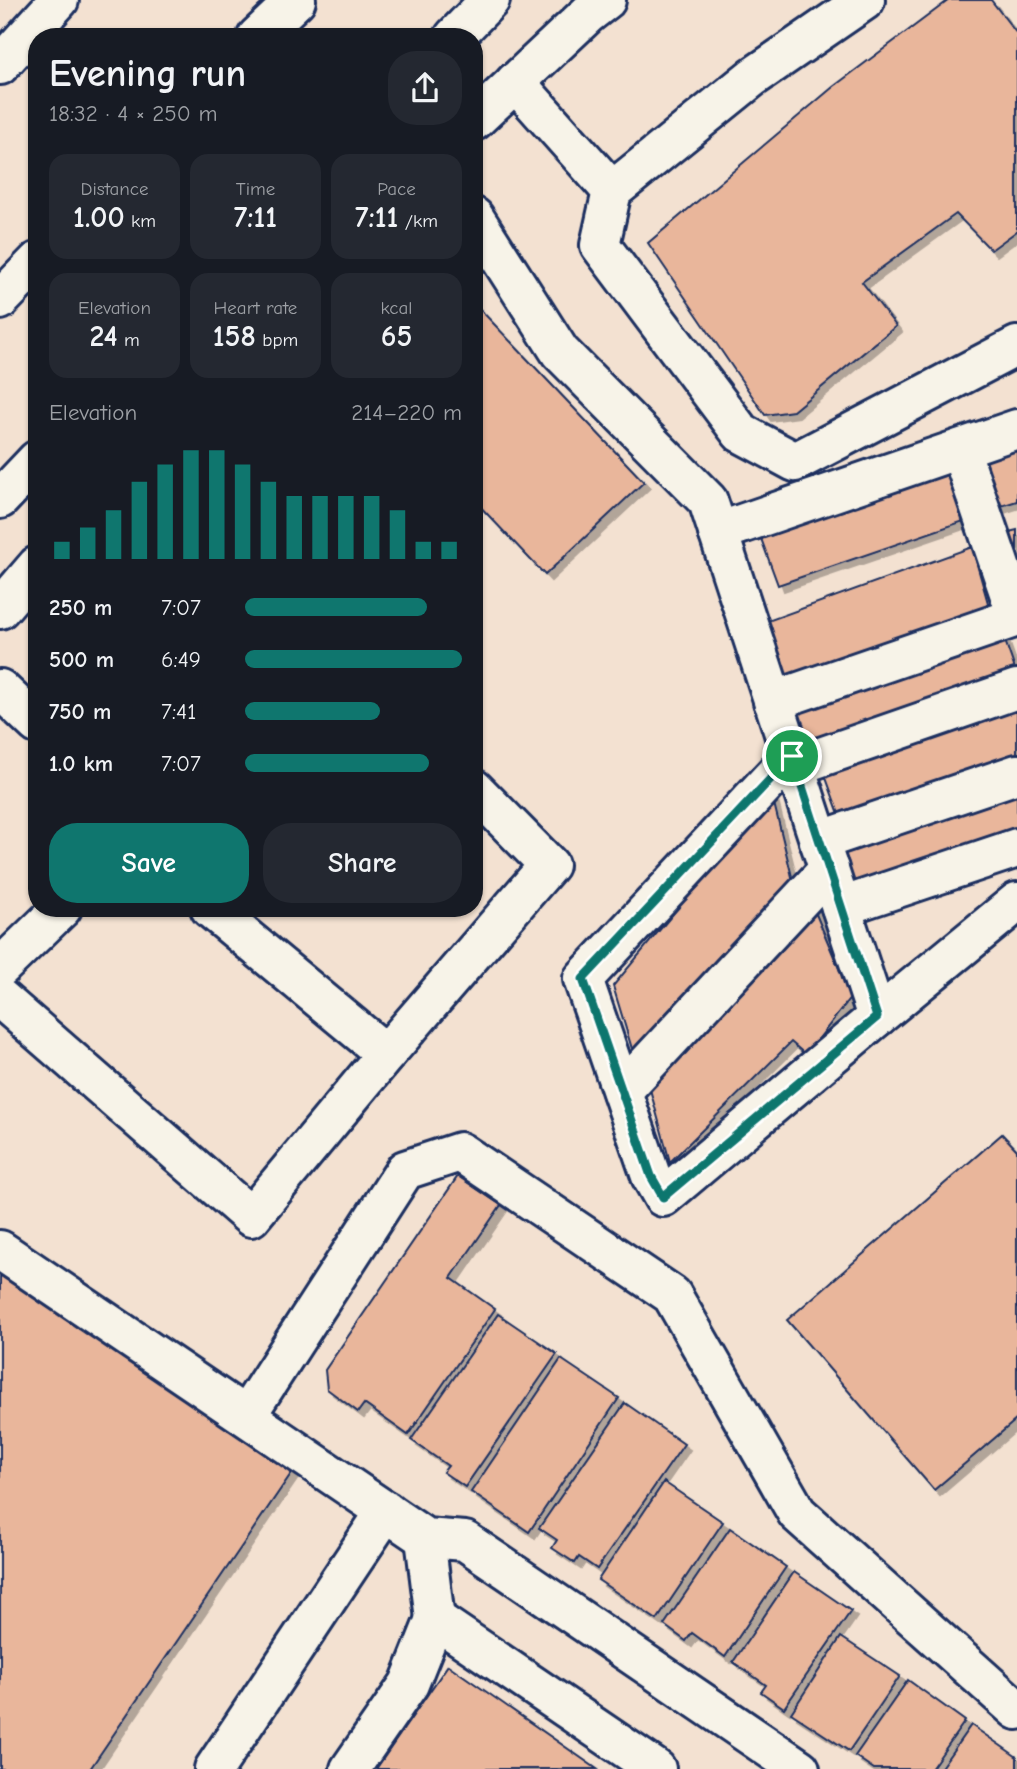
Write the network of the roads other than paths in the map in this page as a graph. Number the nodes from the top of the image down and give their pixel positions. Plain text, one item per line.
1 (59, 0) edge
2 (296, 0) edge
3 (490, 0) edge
4 (606, 0) edge
5 (865, 0) edge
6 (34, 28) edge
7 (266, 28) edge
8 (463, 28) edge
9 (28, 34) edge
10 (0, 65) edge
11 (515, 82) junction
12 (483, 112) edge
13 (612, 191) junction
14 (483, 231) edge
15 (28, 271) edge
16 (0, 300) edge
17 (1017, 346) edge
18 (1017, 429) edge
19 (960, 449) junction
20 (28, 469) edge
21 (0, 499) edge
22 (718, 532) junction
23 (28, 576) edge
24 (0, 609) edge
25 (1017, 617) edge
26 (1017, 689) edge
27 (0, 690) edge
28 (773, 701) junction
29 (28, 716) edge
30 (793, 761) junction
31 (1017, 774) edge
32 (483, 798) edge
33 (1017, 848) edge
34 (824, 855) junction
35 (1017, 902) edge
36 (841, 907) junction
37 (53, 917) edge
38 (221, 917) edge
39 (0, 968) edge
40 (0, 998) edge
41 (877, 1017) junction
42 (386, 1054) junction
43 (622, 1091) junction
44 (0, 1250) edge
45 (246, 1416) junction
46 (386, 1511) junction
47 (425, 1538) junction
48 (435, 1619) junction
49 (1017, 1710) edge
50 (214, 1769) edge
51 (350, 1769) edge
52 (656, 1769) edge
53 (800, 1769) edge

1 - 6 main road
2 - 7 main road
3 - 8 main road
4 - 11 main road
5 - 13 main road
9 - 10 main road
11 - 12 main road
11 - 13 main road
13 - 17 main road
14 - 22 main road
15 - 16 main road
18 - 19 main road
19 - 22 main road
19 - 25 main road
20 - 21 main road
22 - 28 main road
23 - 24 main road
25 - 28 main road
26 - 30 main road
27 - 29 main road
28 - 30 main road
30 - 34 main road
30 - 43 main road
31 - 34 main road
32 - 42 main road
33 - 36 main road
34 - 36 main road
34 - 43 main road
35 - 41 main road
36 - 41 main road
37 - 39 main road
38 - 42 main road
40 - 42 main road
41 - 43 main road
44 - 45 main road
45 - 46 main road
45 - 49 main road
46 - 47 main road
46 - 50 main road
47 - 48 main road
47 - 53 main road
48 - 51 main road
48 - 52 main road

